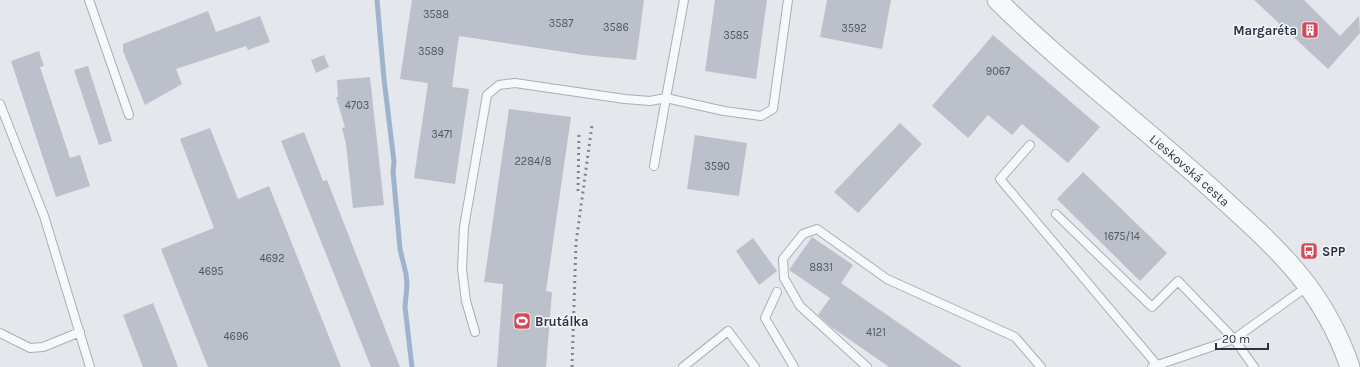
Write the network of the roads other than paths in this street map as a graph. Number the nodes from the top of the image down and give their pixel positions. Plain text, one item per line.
1 (89, 0) edge
2 (684, 0) edge
3 (788, 0) edge
4 (997, 0) edge
5 (666, 98) junction
6 (1, 109) edge
7 (129, 115) dead end
8 (1030, 145) dead end
9 (654, 166) dead end
10 (1056, 214) dead end
11 (1308, 286) junction
12 (777, 292) dead end
13 (80, 332) junction
14 (475, 332) dead end
15 (0, 333) edge
16 (1234, 338) junction
17 (1351, 362) edge
18 (1154, 366) edge
19 (90, 367) edge
20 (683, 367) edge
21 (755, 367) edge
22 (794, 367) edge
23 (867, 367) edge
24 (1041, 367) edge
25 (1254, 367) edge

1 - 7 lane
2 - 5 lane
3 - 5 lane
4 - 11 street, Lieskovská cesta
5 - 9 lane
5 - 14 lane
6 - 13 lane
8 - 18 lane
10 - 16 lane
11 - 16 lane
11 - 17 street, Lieskovská cesta
12 - 22 lane
13 - 15 lane
13 - 19 lane
16 - 18 lane
16 - 25 lane
20 - 21 lane
23 - 24 lane

